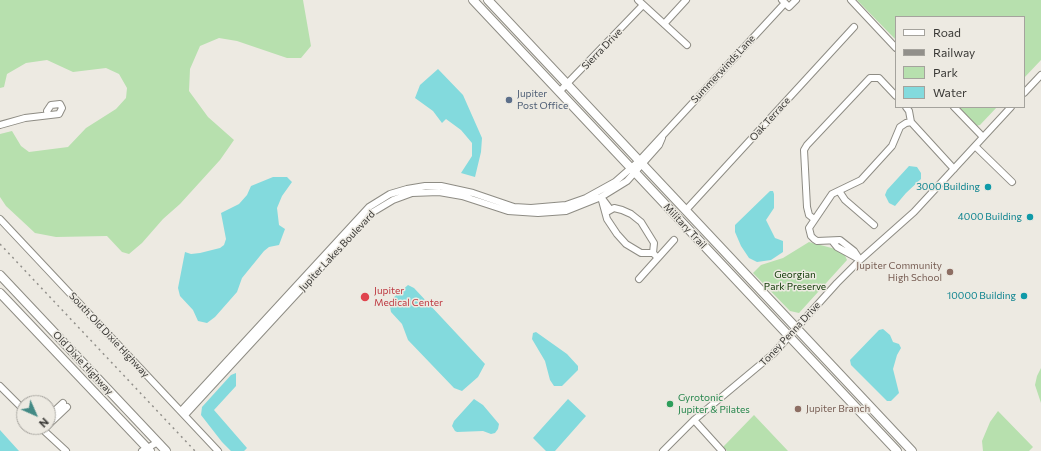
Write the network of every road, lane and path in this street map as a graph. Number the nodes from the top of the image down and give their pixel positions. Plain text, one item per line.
1 (473, 0) edge
2 (488, 0) edge
3 (638, 0) edge
4 (686, 0) edge
5 (796, 0) edge
6 (851, 0) edge
7 (783, 1) edge
8 (643, 5) junction
9 (664, 24) junction
10 (854, 27) dead end
11 (688, 45) dead end
12 (895, 47) edge
13 (1041, 75) edge
14 (567, 84) junction
15 (559, 92) junction
16 (1025, 92) edge
17 (895, 95) edge
18 (907, 108) edge
19 (955, 108) edge
20 (1010, 108) edge
21 (48, 114) dead end
22 (911, 122) junction
23 (0, 124) edge
24 (983, 137) junction
25 (975, 146) junction
26 (641, 162) junction
27 (954, 169) junction
28 (633, 170) junction
29 (1012, 182) dead end
30 (839, 191) junction
31 (601, 197) junction
32 (686, 210) junction
33 (609, 211) junction
34 (0, 219) edge
35 (814, 219) junction
36 (874, 226) dead end
37 (674, 240) dead end
38 (654, 253) junction
39 (658, 258) junction
40 (860, 260) junction
41 (0, 275) edge
42 (639, 279) dead end
43 (0, 293) edge
44 (796, 327) junction
45 (790, 336) junction
46 (0, 386) edge
47 (16, 402) edge
48 (56, 411) edge
49 (183, 413) junction
50 (56, 414) edge
51 (694, 420) junction
52 (51, 435) edge
53 (158, 442) junction
54 (717, 446) junction
55 (147, 450) edge
56 (66, 451) edge
57 (166, 451) edge
58 (218, 451) edge
59 (663, 451) edge
60 (711, 451) edge
61 (722, 451) edge
62 (897, 451) edge
63 (912, 451) edge

1 - 15 main road, Military Trail
2 - 14 main road, Military Trail
3 - 8 street
4 - 9 street
5 - 7 street
6 - 12 street
7 - 26 street, Summerwinds Lane
8 - 9 street
8 - 14 street, Sierra Drive
9 - 11 street
10 - 32 street, Oak Terrace
13 - 16 street
14 - 15 street, Sierra Drive
14 - 26 main road, Military Trail
15 - 28 main road, Military Trail
17 - 35 street
18 - 22 street
19 - 24 street
20 - 24 street, Toney Penna Drive
21 - 23 street
22 - 27 street
22 - 30 street
24 - 25 street, Toney Penna Drive
25 - 27 street, Toney Penna Drive
25 - 29 street
26 - 28 street, Jupiter Lakes Boulevard
26 - 32 main road, Military Trail
27 - 40 street, Toney Penna Drive
28 - 31 street, Jupiter Lakes Boulevard
28 - 45 main road, Military Trail
28 - 49 street, Jupiter Lakes Boulevard
30 - 35 street
30 - 36 street
31 - 33 street
31 - 49 street, Jupiter Lakes Boulevard
32 - 44 main road, Military Trail
33 - 38 street
33 - 38 street
34 - 49 street, South Old Dixie Highway
35 - 40 street
37 - 39 street
38 - 39 street
39 - 42 street
40 - 44 street, Toney Penna Drive
41 - 53 main road, Old Dixie Highway
43 - 55 main road, Old Dixie Highway
44 - 45 street, Toney Penna Drive
44 - 63 main road, Military Trail
45 - 51 street, Toney Penna Drive
45 - 62 main road, Military Trail
46 - 47 street
48 - 50 street
49 - 58 street, South Old Dixie Highway
51 - 54 street
51 - 59 street, Toney Penna Drive
52 - 56 street
53 - 55 street
53 - 57 main road, Old Dixie Highway
54 - 60 street
54 - 61 street

